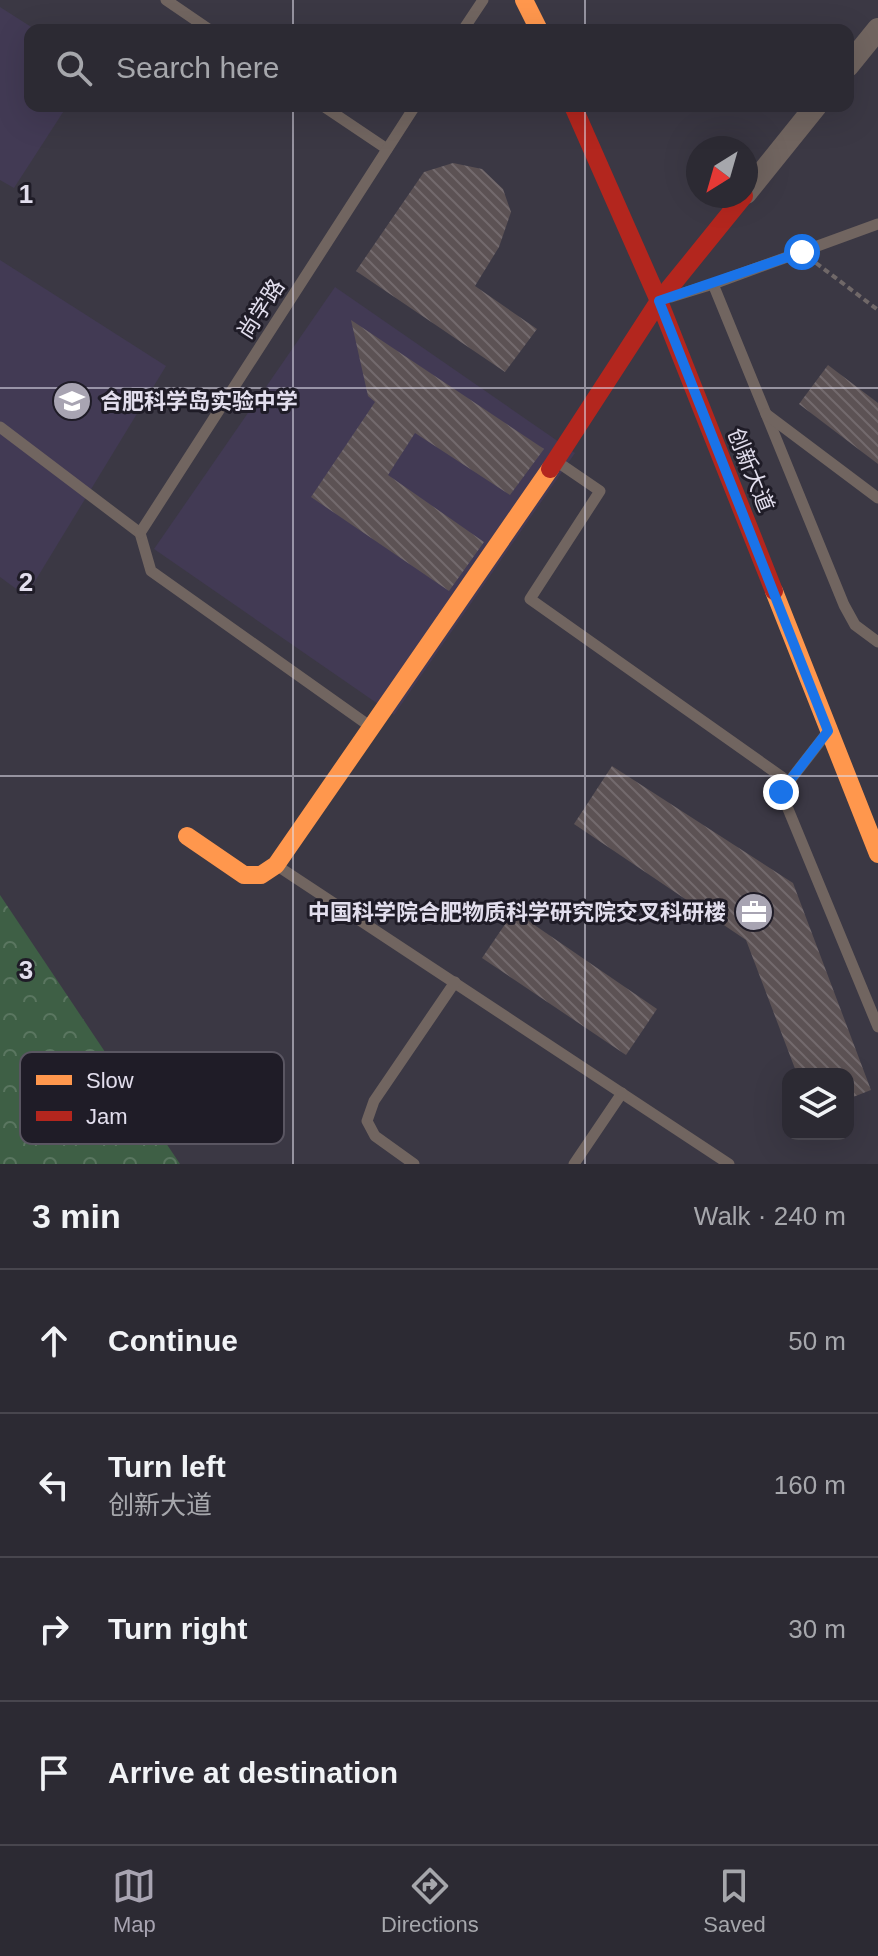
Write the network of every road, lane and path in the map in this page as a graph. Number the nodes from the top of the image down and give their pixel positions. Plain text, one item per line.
1 (166, 0) edge
2 (483, 0) edge
3 (524, 0) edge
4 (182, 5) edge
5 (203, 24) edge
6 (467, 24) edge
7 (536, 24) edge
8 (878, 29) edge
9 (854, 59) edge
10 (332, 112) edge
11 (411, 112) edge
12 (576, 112) edge
13 (811, 112) edge
14 (387, 149) junction
15 (758, 178) edge
16 (734, 208) edge
17 (878, 224) edge
18 (802, 252) junction
19 (713, 284) junction
20 (659, 301) junction
21 (878, 310) edge
22 (766, 414) junction
23 (0, 427) edge
24 (555, 461) junction
25 (878, 498) edge
26 (140, 533) junction
27 (878, 642) edge
28 (371, 727) junction
29 (828, 731) junction
30 (789, 782) junction
31 (187, 836) dead end
32 (878, 854) edge
33 (276, 865) junction
34 (455, 982) junction
35 (878, 1027) edge
36 (622, 1093) junction
37 (414, 1164) edge
38 (574, 1164) edge
39 (729, 1164) edge

1 - 4 lane
2 - 6 lane
3 - 7 street
4 - 5 lane
8 - 9 street
10 - 14 lane
11 - 14 lane, 尚学路
12 - 20 street, 创新大道
13 - 15 street
14 - 26 lane, 尚学路
16 - 20 street
17 - 18 lane
18 - 19 lane
18 - 21 path
19 - 20 lane
19 - 22 lane
20 - 24 street
20 - 29 street, 创新大道
22 - 25 lane
22 - 27 lane
23 - 26 lane
24 - 28 street
24 - 30 lane
26 - 28 lane
28 - 33 street
29 - 30 lane
29 - 32 street, 创新大道
30 - 35 lane
31 - 33 street
33 - 34 lane
34 - 36 lane
34 - 37 lane
36 - 38 lane
36 - 39 lane

